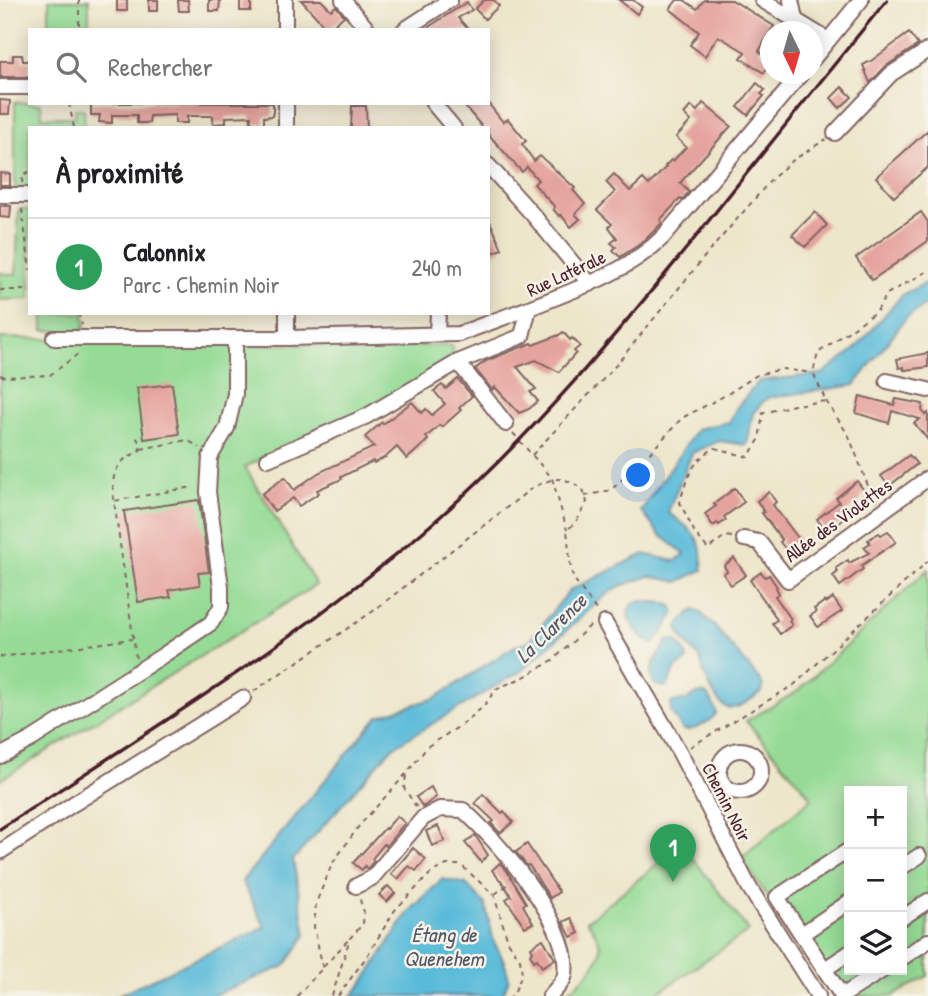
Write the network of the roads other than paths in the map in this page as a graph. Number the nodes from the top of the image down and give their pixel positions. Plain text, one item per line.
1 (285, 0) edge
2 (343, 0) edge
3 (450, 0) edge
4 (762, 0) edge
5 (791, 0) edge
6 (861, 0) edge
7 (795, 19) junction
8 (285, 28) edge
9 (366, 28) edge
10 (407, 28) edge
11 (828, 40) junction
12 (823, 46) edge
13 (928, 50) edge
14 (793, 84) edge
15 (0, 87) edge
16 (28, 87) edge
17 (286, 105) edge
18 (434, 105) edge
19 (449, 125) edge
20 (286, 126) edge
21 (835, 133) road end
22 (490, 167) edge
23 (0, 195) edge
24 (28, 195) edge
25 (590, 284) junction
26 (529, 308) junction
27 (287, 315) edge
28 (438, 315) edge
29 (437, 334) junction
30 (54, 338) dead end
31 (235, 338) junction
32 (287, 338) junction
33 (458, 362) junction
34 (887, 381) dead end
35 (928, 390) edge
36 (506, 424) road end
37 (268, 459) dead end
38 (928, 478) edge
39 (744, 539) road end
40 (599, 623) road end
41 (243, 698) road end
42 (0, 756) edge
43 (723, 784) dead end
44 (703, 794) junction
45 (0, 852) edge
46 (844, 853) edge
47 (924, 861) edge
48 (907, 866) edge
49 (356, 886) road end
50 (928, 901) edge
51 (844, 905) edge
52 (907, 915) edge
53 (802, 934) junction
54 (928, 942) edge
55 (907, 955) edge
56 (844, 956) edge
57 (825, 969) junction
58 (875, 975) edge
59 (550, 996) edge
60 (818, 996) edge

1 - 8 street
2 - 9 street
3 - 10 street
4 - 7 street
5 - 7 street
6 - 11 street
7 - 11 street
11 - 12 street
13 - 21 street
14 - 25 street, Rue Latérale
15 - 16 street
17 - 20 street
18 - 19 street
22 - 25 street
23 - 24 street
25 - 26 street, Rue Latérale
26 - 29 street
26 - 33 street, Rue Latérale
27 - 32 street
28 - 29 street
29 - 32 street
30 - 31 street
31 - 32 street
31 - 42 street
33 - 36 street
33 - 37 street, Rue Latérale
34 - 35 street
38 - 39 street, Allée des Violettes
40 - 44 street, Chemin Noir
41 - 45 street
43 - 44 street
44 - 60 street, Chemin Noir
46 - 53 street
47 - 48 street
49 - 59 street
50 - 52 street
51 - 53 street
53 - 57 street
54 - 55 street
56 - 57 street
57 - 58 street

